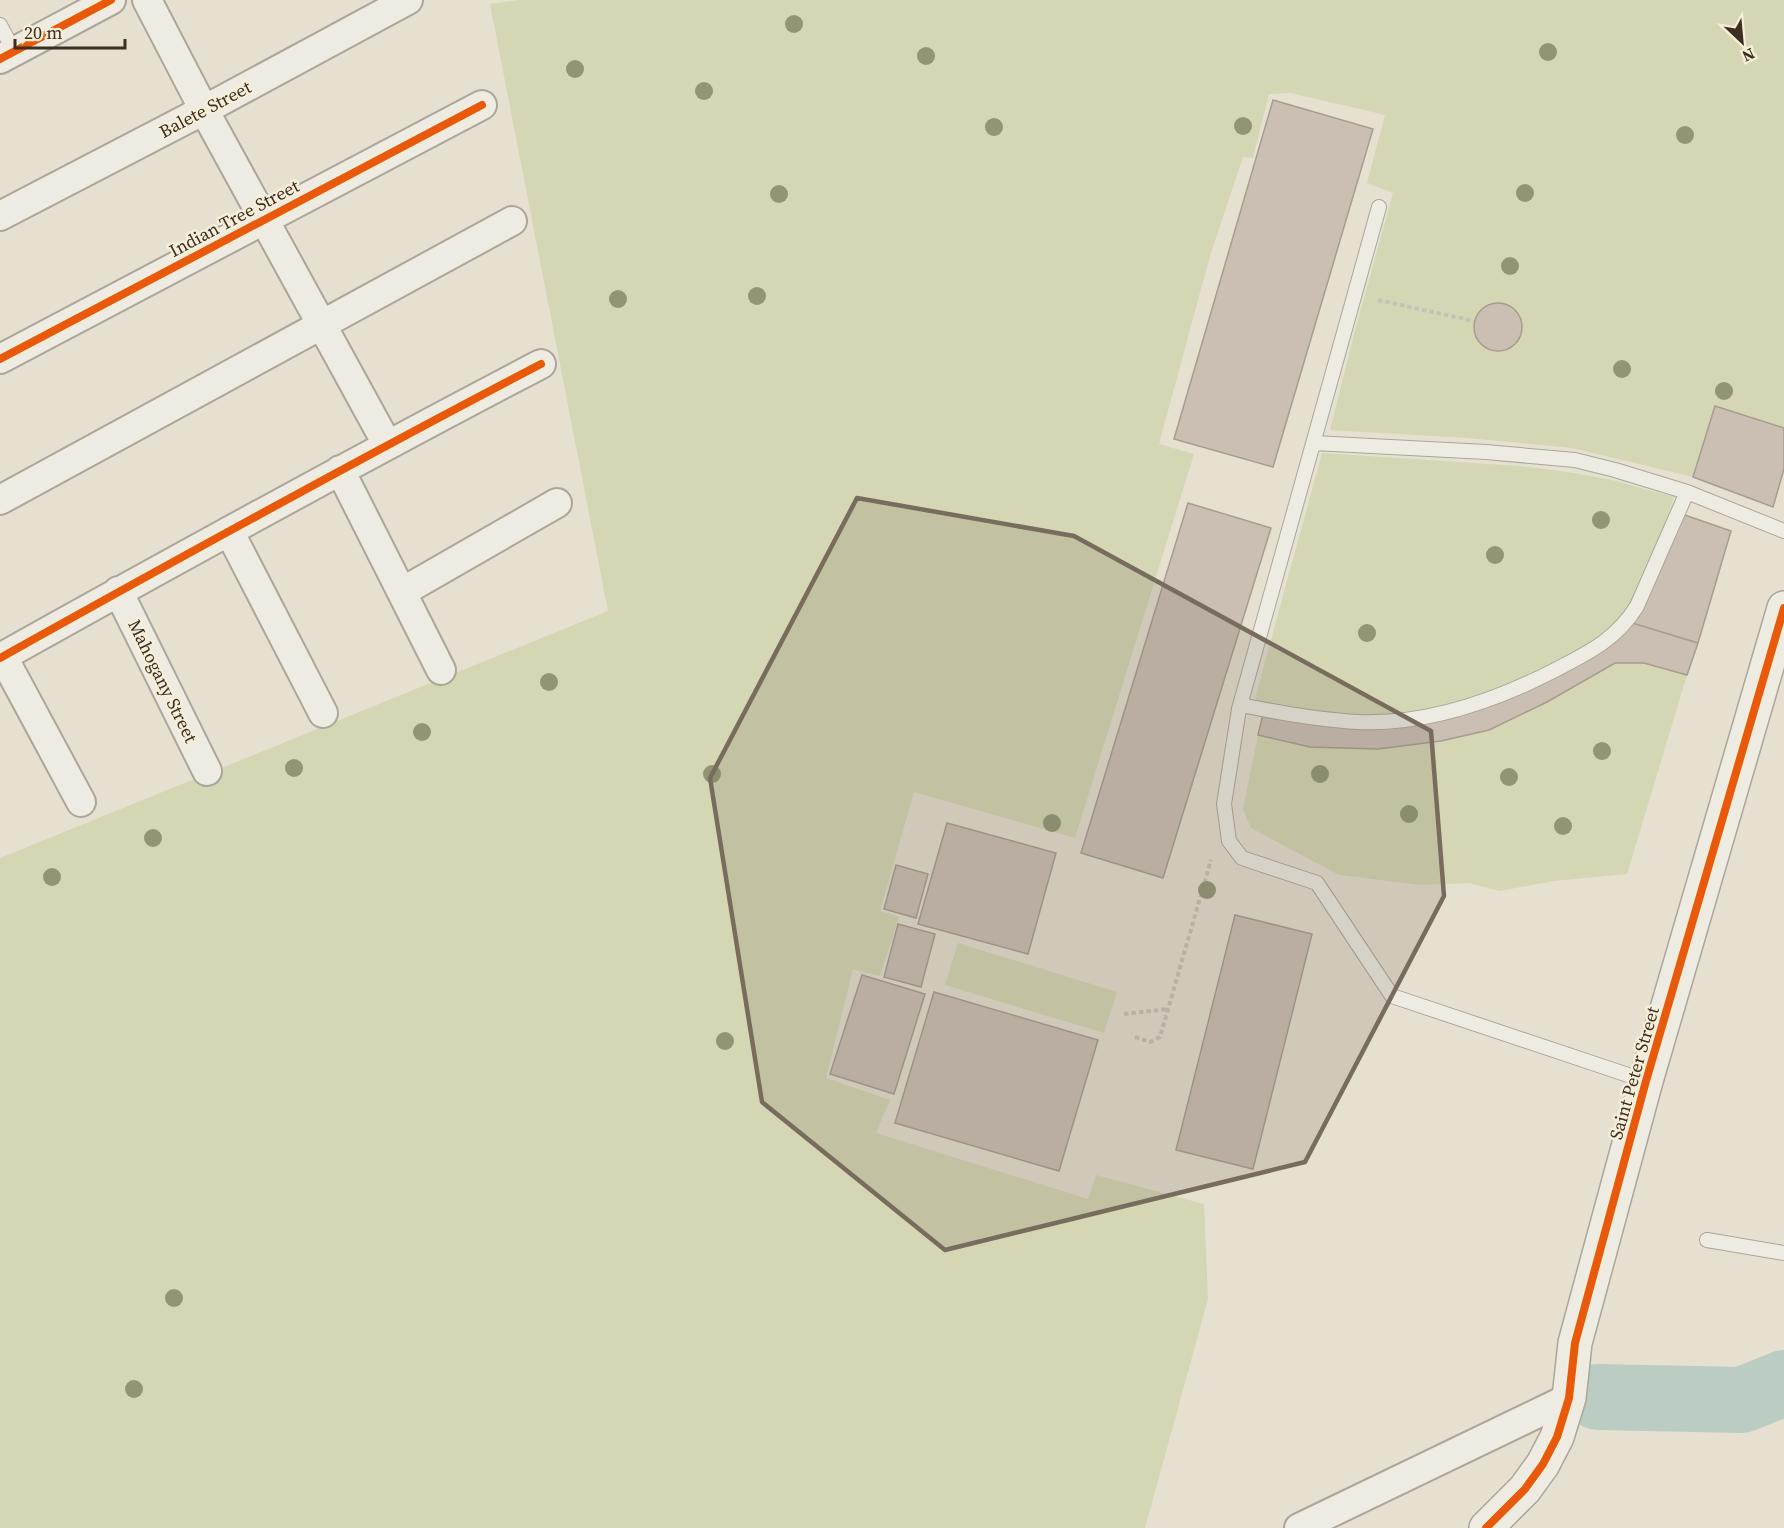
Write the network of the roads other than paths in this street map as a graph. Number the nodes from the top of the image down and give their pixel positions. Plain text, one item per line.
1 (111, 0) edge
2 (147, 0) edge
3 (408, 0) edge
4 (0, 25) edge
5 (7, 55) edge
6 (482, 105) dead end
7 (204, 110) junction
8 (1379, 207) dead end
9 (0, 216) edge
10 (264, 219) junction
11 (512, 222) dead end
12 (322, 326) junction
13 (0, 358) edge
14 (541, 363) dead end
15 (1314, 443) junction
16 (387, 444) junction
17 (340, 470) junction
18 (1687, 492) junction
19 (0, 500) edge
20 (557, 503) dead end
21 (229, 531) junction
22 (1784, 531) edge
23 (118, 591) junction
24 (402, 592) junction
25 (1784, 608) edge
26 (2, 658) edge
27 (441, 670) dead end
28 (1241, 705) junction
29 (323, 712) dead end
30 (207, 771) dead end
31 (81, 802) dead end
32 (1646, 1081) junction
33 (1707, 1240) dead end
34 (1784, 1253) edge
35 (1569, 1398) junction
36 (1299, 1528) edge
37 (1486, 1528) edge

1 - 5 street
2 - 7 street
3 - 7 street, Balete Street
4 - 5 lane
6 - 10 street, Indian Tree Street
7 - 9 street, Balete Street
7 - 10 street
8 - 15 lane
10 - 12 street
10 - 13 street, Indian Tree Street
11 - 12 street
12 - 16 street
12 - 19 street
14 - 16 street
15 - 18 lane
15 - 28 lane
16 - 17 street
17 - 21 street
17 - 24 street
18 - 22 lane
18 - 28 lane
20 - 24 street
21 - 23 street
21 - 29 street
23 - 26 street
23 - 30 street, Mahogany Street
24 - 27 street
25 - 32 street, Saint Peter Street
26 - 31 street
28 - 32 lane
32 - 35 street, Saint Peter Street
33 - 34 lane
35 - 36 street
35 - 37 street, Saint Peter Street

